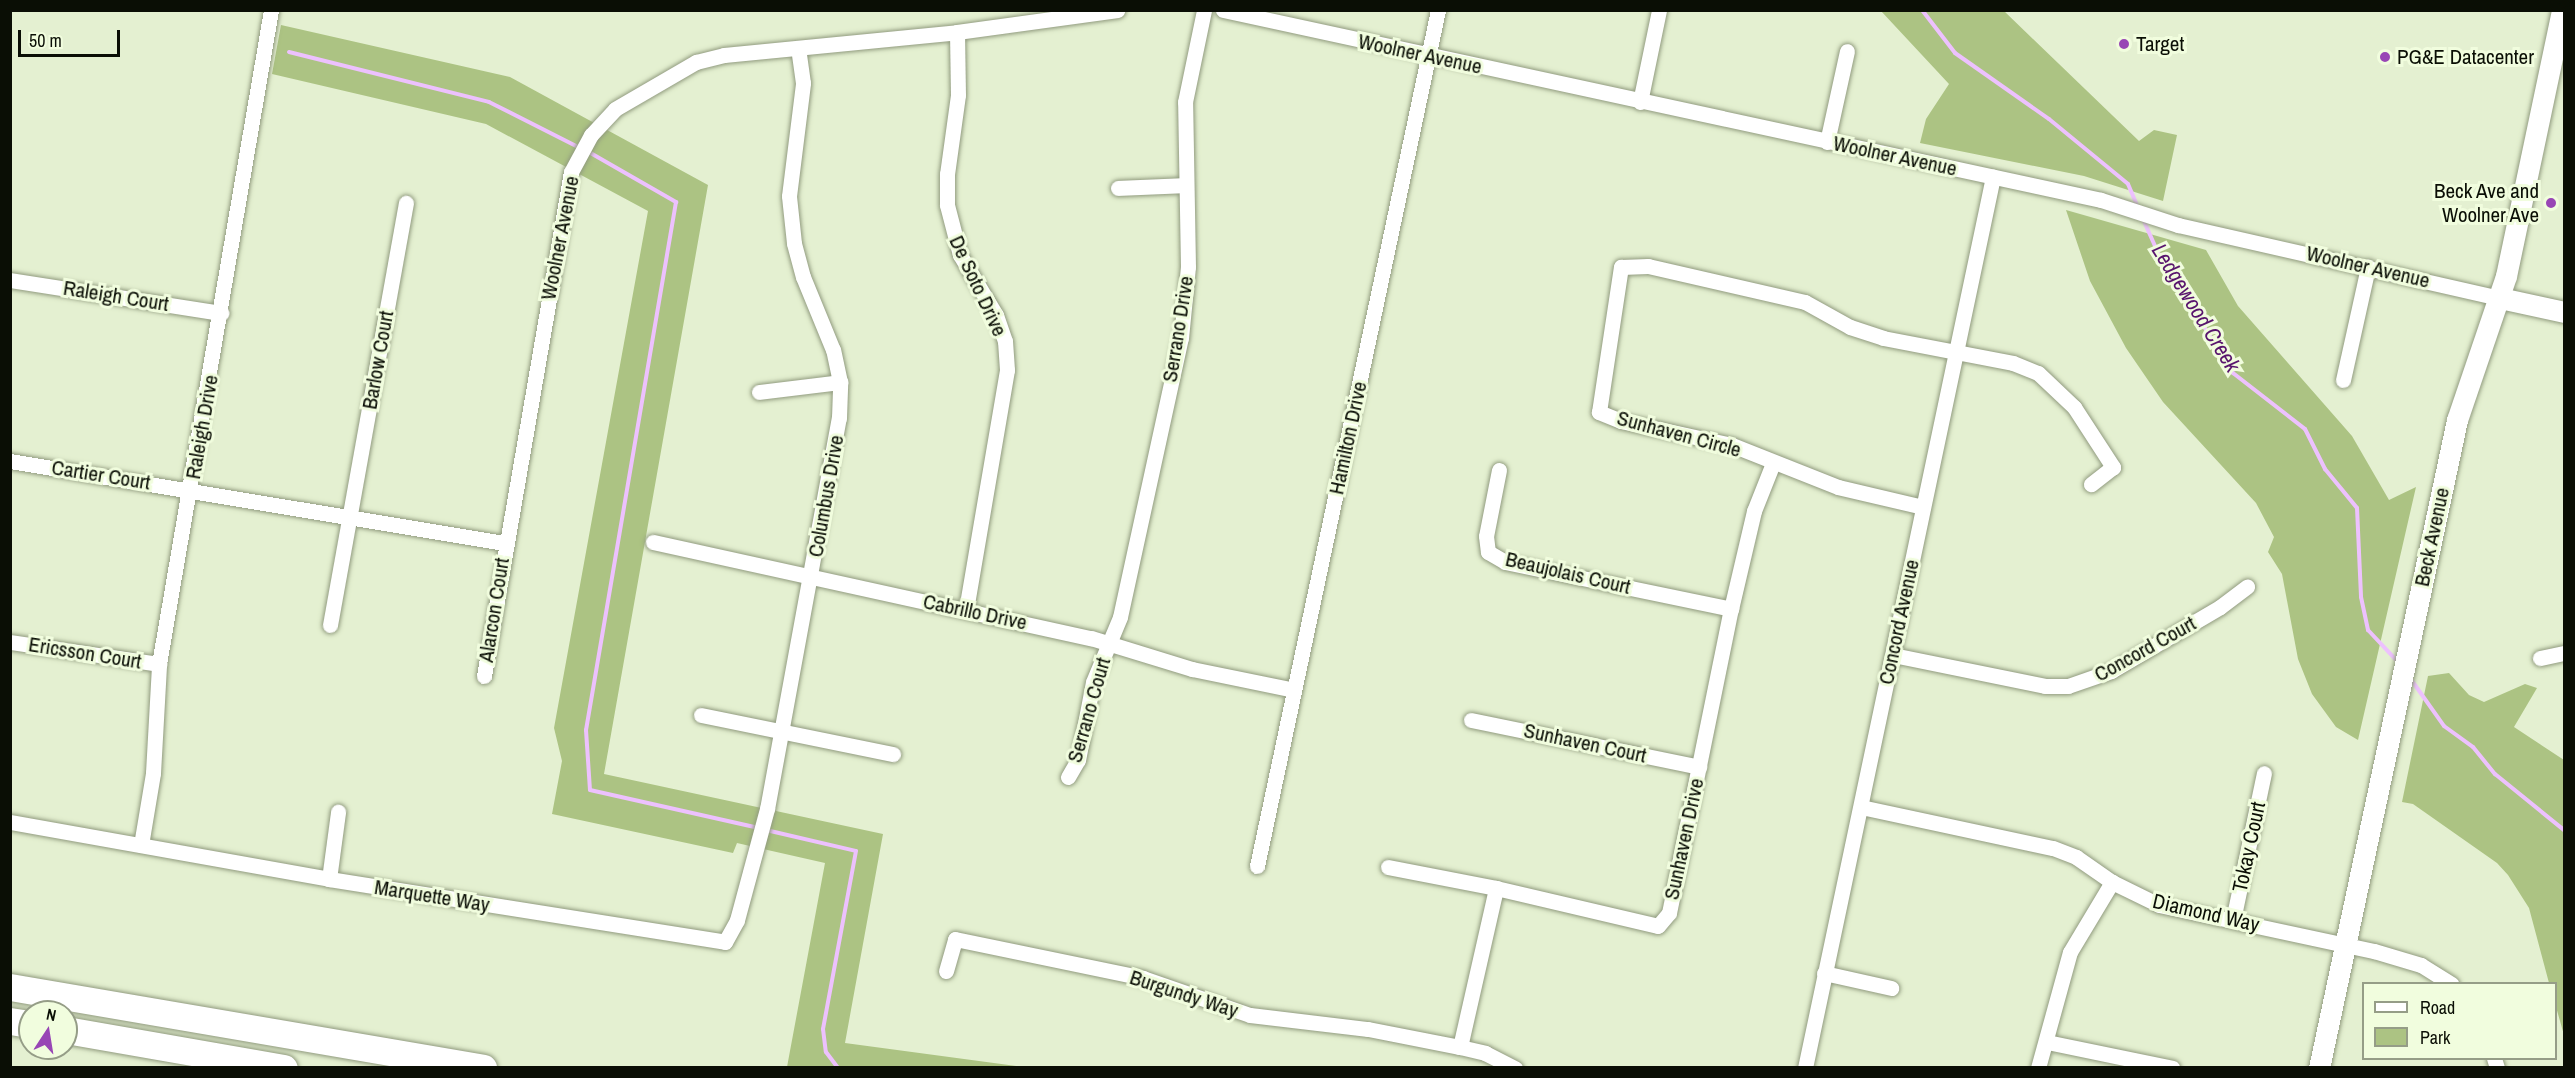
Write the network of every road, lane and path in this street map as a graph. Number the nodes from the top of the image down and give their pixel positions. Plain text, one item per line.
1 (271, 10) edge
2 (1118, 10) edge
3 (1204, 10) edge
4 (1223, 10) edge
5 (1438, 10) edge
6 (1659, 10) edge
7 (2562, 10) edge
8 (957, 32) junction
9 (798, 49) junction
10 (1847, 51) dead end
11 (1428, 56) junction
12 (1640, 102) junction
13 (1827, 142) junction
14 (1993, 177) junction
15 (1186, 185) junction
16 (1118, 188) dead end
17 (406, 203) dead end
18 (2368, 267) junction
19 (10, 280) edge
20 (2500, 297) junction
21 (2565, 312) edge
22 (221, 313) junction
23 (1957, 352) junction
24 (2343, 380) dead end
25 (840, 382) junction
26 (759, 392) dead end
27 (10, 461) edge
28 (1773, 462) junction
29 (1499, 471) dead end
30 (2091, 484) dead end
31 (192, 489) junction
32 (1923, 507) junction
33 (350, 517) junction
34 (653, 542) dead end
35 (504, 543) junction
36 (812, 578) junction
37 (2247, 587) dead end
38 (966, 609) junction
39 (1731, 609) junction
40 (330, 625) dead end
41 (10, 642) edge
42 (1109, 642) junction
43 (2565, 652) edge
44 (1893, 655) junction
45 (2540, 658) dead end
46 (159, 664) junction
47 (484, 676) dead end
48 (1294, 690) junction
49 (700, 715) dead end
50 (1471, 720) dead end
51 (783, 732) junction
52 (893, 754) dead end
53 (1699, 767) junction
54 (2264, 773) dead end
55 (1068, 777) dead end
56 (1861, 807) junction
57 (338, 812) dead end
58 (10, 822) edge
59 (141, 844) junction
60 (1257, 866) dead end
61 (1388, 867) dead end
62 (329, 879) junction
63 (2112, 882) junction
64 (1496, 888) junction
65 (2233, 920) junction
66 (725, 942) joint
67 (2347, 945) junction
68 (946, 971) dead end
69 (1824, 973) junction
70 (10, 981) edge
71 (2449, 982) edge
72 (10, 987) edge
73 (1891, 988) dead end
74 (44, 993) junction
75 (78, 1032) edge
76 (78, 1037) edge
77 (105, 1037) junction
78 (2047, 1042) junction
79 (1460, 1047) junction
80 (284, 1068) edge
81 (483, 1068) edge
82 (1515, 1068) edge
83 (1805, 1068) edge
84 (2038, 1068) edge
85 (2172, 1068) edge
86 (2319, 1068) edge

1 - 22 street, Raleigh Drive
2 - 8 street, Woolner Avenue
3 - 15 street, Serrano Drive
4 - 11 street, Woolner Avenue
5 - 11 street, Hamilton Drive
6 - 12 street
7 - 20 street, Beck Avenue
8 - 9 street, Woolner Avenue
8 - 38 street, De Soto Drive
9 - 25 street, Columbus Drive
9 - 35 street, Woolner Avenue
10 - 13 street
11 - 12 street, Woolner Avenue
11 - 48 street, Hamilton Drive
12 - 13 street, Woolner Avenue
13 - 14 street, Woolner Avenue
14 - 18 street, Woolner Avenue
14 - 23 street, Concord Avenue
15 - 16 street
15 - 42 street, Serrano Drive
17 - 33 street, Barlow Court
18 - 20 street, Woolner Avenue
18 - 24 street
19 - 22 street, Raleigh Court
20 - 21 street, Woolner Avenue
20 - 67 street, Beck Avenue
22 - 31 street, Raleigh Drive
23 - 28 street, Sunhaven Circle
23 - 30 street
23 - 32 street, Concord Avenue
25 - 26 street
25 - 36 street, Columbus Drive
27 - 31 street, Cartier Court
28 - 32 street, Sunhaven Circle
28 - 39 street, Sunhaven Drive
29 - 39 street, Beaujolais Court
31 - 33 street
31 - 46 street, Raleigh Drive
32 - 44 street, Concord Avenue
33 - 35 street
33 - 40 street, Barlow Court
34 - 36 street, Cabrillo Drive
35 - 47 street, Alarcon Court
36 - 38 street, Cabrillo Drive
36 - 51 street, Columbus Drive
37 - 44 street, Concord Court
38 - 42 street, Cabrillo Drive
39 - 53 street, Sunhaven Drive
41 - 46 street, Ericsson Court
42 - 48 street, Cabrillo Drive
42 - 55 street, Serrano Court
43 - 45 street
44 - 56 street, Concord Avenue
46 - 59 street, Raleigh Drive
48 - 60 street, Hamilton Drive
49 - 51 street
50 - 53 street, Sunhaven Court
51 - 52 street
51 - 66 street, Columbus Drive
53 - 64 street, Sunhaven Drive
54 - 65 street, Tokay Court
56 - 63 street, Diamond Way
56 - 69 street, Concord Avenue
57 - 62 street
58 - 59 street, Marquette Way
59 - 62 street, Marquette Way
61 - 64 street
62 - 66 street, Marquette Way
63 - 65 street, Diamond Way
63 - 78 street
64 - 79 street
65 - 67 street, Diamond Way
67 - 71 street, Diamond Way
67 - 86 street, Beck Avenue
68 - 79 street, Burgundy Way
69 - 73 street
69 - 83 street, Concord Avenue
70 - 74 highway
72 - 74 highway
74 - 81 highway
75 - 77 highway
76 - 77 highway
77 - 80 highway
78 - 84 street
78 - 85 street
79 - 82 street, Burgundy Way

